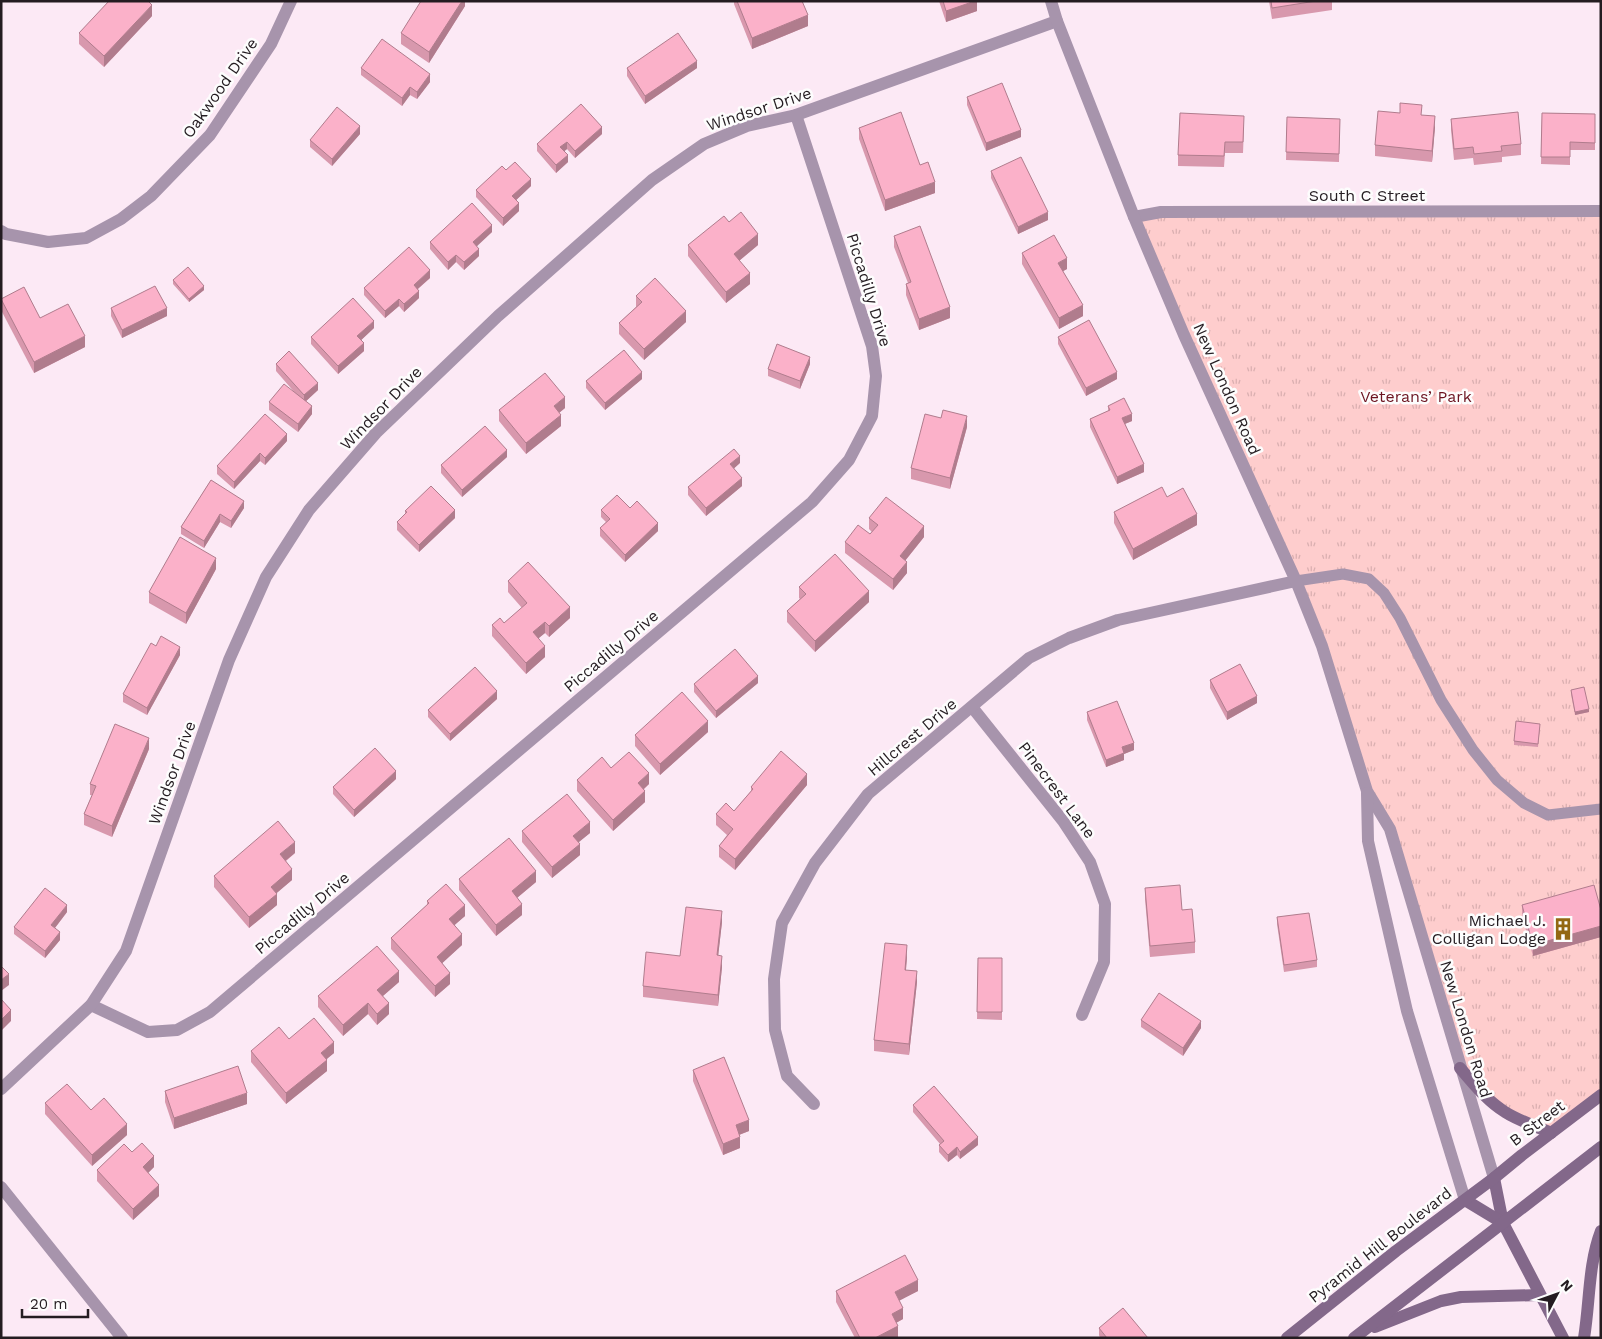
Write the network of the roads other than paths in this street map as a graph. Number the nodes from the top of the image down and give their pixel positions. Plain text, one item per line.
1 (292, 1) edge
2 (1051, 1) edge
3 (1057, 21) junction
4 (796, 115) junction
5 (1601, 211) edge
6 (1134, 217) junction
7 (1, 230) edge
8 (1296, 581) junction
9 (972, 707) junction
10 (1367, 791) junction
11 (1601, 809) edge
12 (91, 1005) junction
13 (1082, 1015) dead end
14 (1460, 1068) junction
15 (1, 1089) edge
16 (1601, 1095) edge
17 (814, 1104) dead end
18 (1551, 1133) junction
19 (1601, 1147) edge
20 (1494, 1178) junction
21 (1, 1187) edge
22 (1465, 1200) junction
23 (1502, 1224) junction
24 (1601, 1231) edge
25 (1539, 1295) junction
26 (1358, 1335) edge
27 (122, 1338) edge
28 (1287, 1338) edge
29 (1563, 1338) edge
30 (1584, 1338) edge

1 - 7 street, Oakwood Drive
2 - 3 street, New London Road
3 - 4 street, Windsor Drive
3 - 6 street, New London Road
4 - 12 street, Windsor Drive
4 - 12 street, Piccadilly Drive
5 - 6 street, South C Street
6 - 8 street, New London Road
8 - 9 street, Hillcrest Drive
8 - 10 street, New London Road
8 - 11 lane
9 - 13 street, Pinecrest Lane
9 - 17 street, Hillcrest Drive
10 - 14 street, New London Road
10 - 22 street, New London Road
12 - 15 street, Windsor Drive
14 - 18 main road
14 - 20 street, New London Road
16 - 18 main road, B Street
18 - 20 main road, B Street
19 - 23 main road
20 - 22 main road, Pyramid Hill Boulevard
20 - 23 main road, New London Road
21 - 27 street
22 - 23 main road
22 - 28 main road, Pyramid Hill Boulevard
23 - 25 main road
23 - 26 main road
24 - 30 main road
25 - 26 main road
25 - 29 main road

